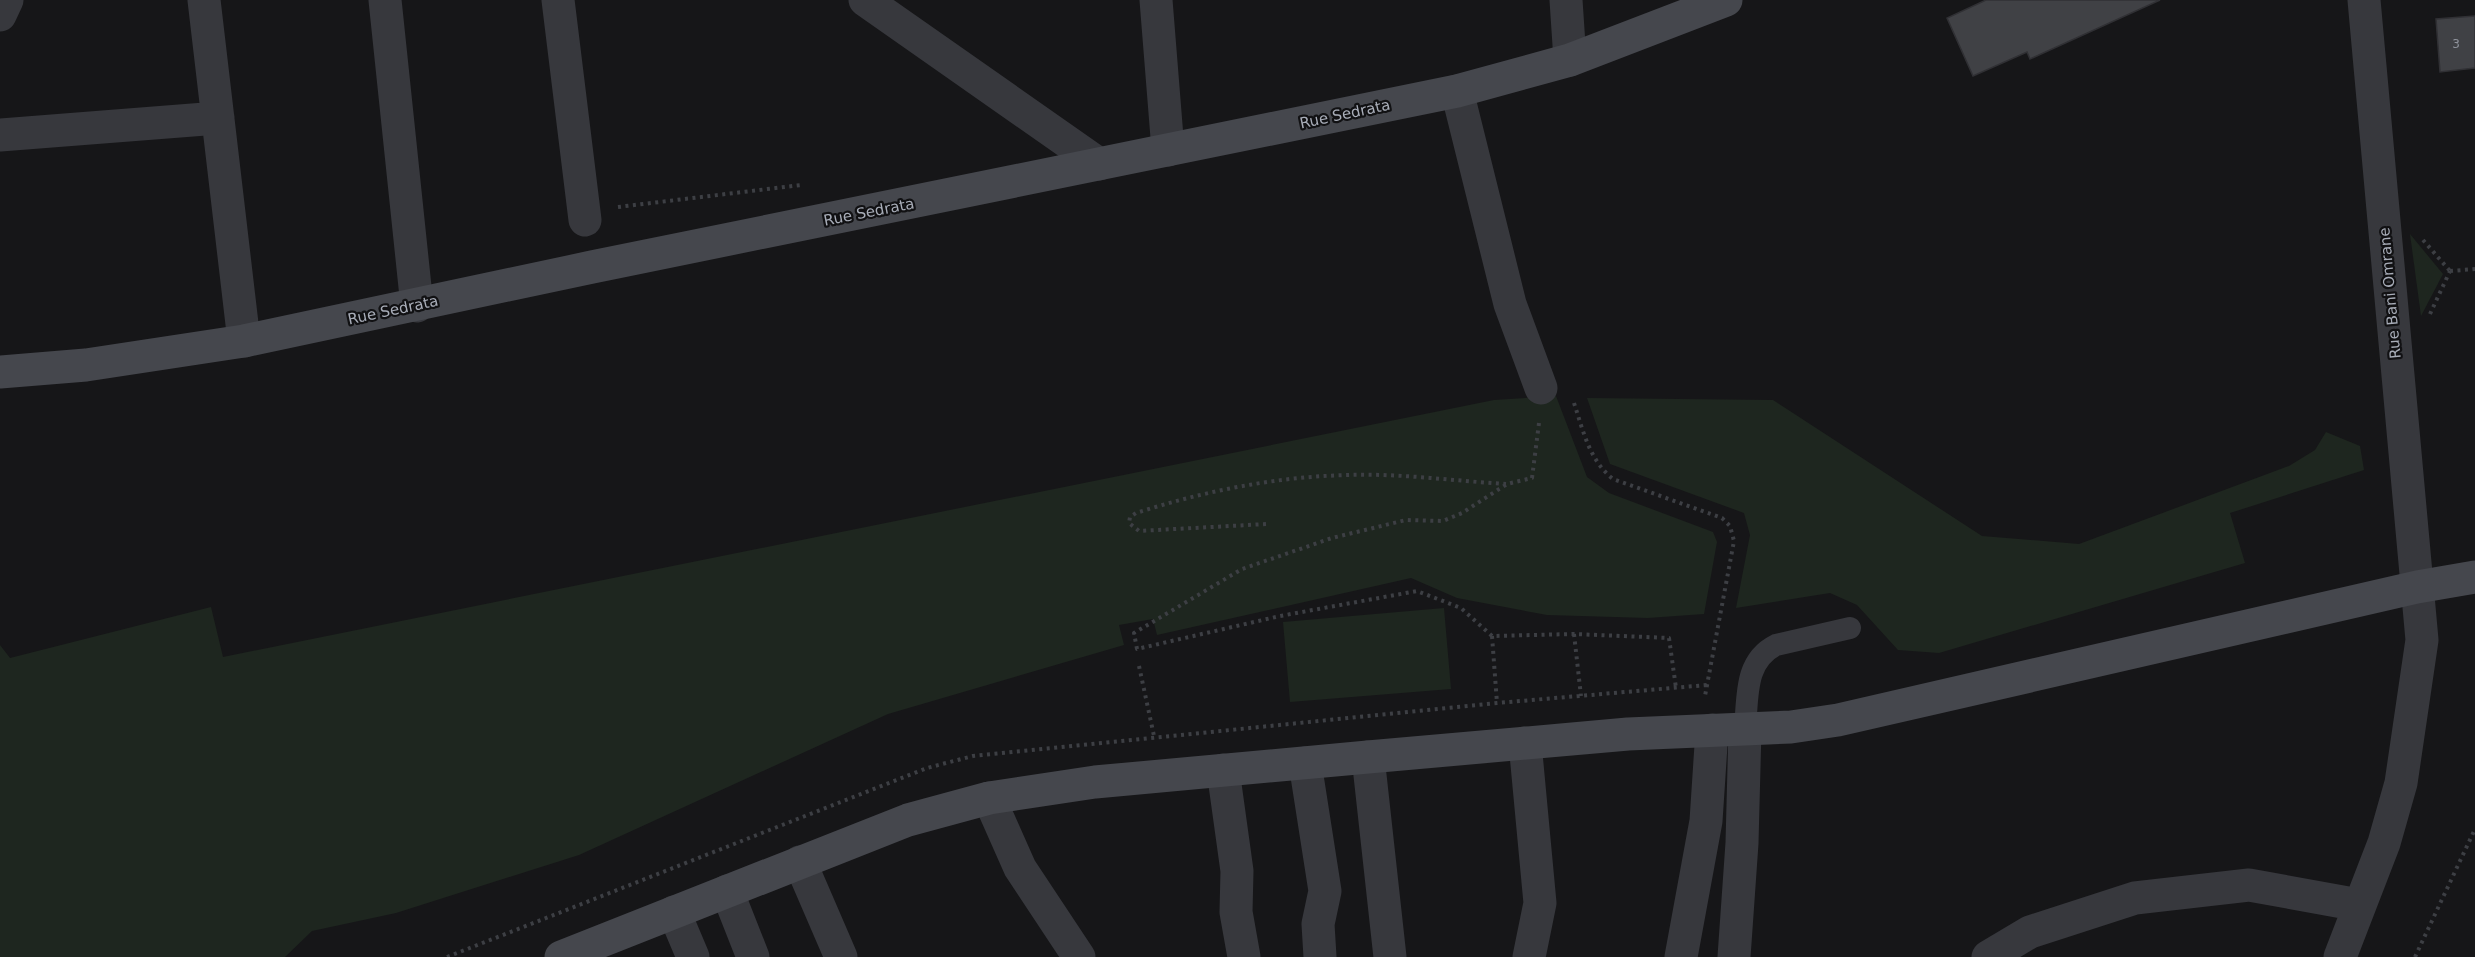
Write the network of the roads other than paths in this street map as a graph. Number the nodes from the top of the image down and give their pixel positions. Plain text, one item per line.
1 (7, 0) edge
2 (204, 0) edge
3 (385, 0) edge
4 (558, 0) edge
5 (865, 0) edge
6 (1156, 0) edge
7 (1566, 0) edge
8 (1726, 0) edge
9 (2364, 0) edge
10 (0, 15) edge
11 (1570, 60) junction
12 (1457, 91) junction
13 (218, 118) junction
14 (0, 135) edge
15 (1168, 150) junction
16 (1099, 164) junction
17 (585, 215) road end
18 (417, 306) junction
19 (244, 341) junction
20 (0, 372) edge
21 (1541, 388) road end
22 (2475, 577) edge
23 (2417, 587) junction
24 (1850, 628) dead end
25 (1745, 729) junction
26 (1712, 730) junction
27 (1525, 743) junction
28 (1368, 757) junction
29 (1305, 763) junction
30 (1223, 770) junction
31 (989, 798) junction
32 (801, 862) junction
33 (727, 891) junction
34 (2360, 906) junction
35 (674, 912) junction
36 (561, 957) edge
37 (693, 957) edge
38 (753, 957) edge
39 (841, 957) edge
40 (1079, 957) edge
41 (1244, 957) edge
42 (1320, 957) edge
43 (1390, 957) edge
44 (1529, 957) edge
45 (1681, 957) edge
46 (1734, 957) edge
47 (1988, 957) edge
48 (2340, 957) edge

1 - 10 street
2 - 13 street
3 - 18 street
4 - 17 street
5 - 16 street
6 - 15 street
7 - 11 street
8 - 11 street, Rue Sedrata
9 - 23 street, Rue Bani Omrane
11 - 12 street, Rue Sedrata
12 - 15 street, Rue Sedrata
12 - 21 street
13 - 14 street
13 - 19 street
15 - 16 street, Rue Sedrata
16 - 18 street, Rue Sedrata
18 - 19 street, Rue Sedrata
19 - 20 street, Rue Sedrata
22 - 23 street
23 - 25 street
23 - 34 street, Rue Bani Omrane
24 - 25 lane
25 - 26 street
25 - 46 street
26 - 27 street
26 - 45 street
27 - 28 street
27 - 44 street
28 - 29 street
28 - 43 street
29 - 30 street
29 - 42 street
30 - 31 street
30 - 41 street
31 - 32 street
31 - 40 street
32 - 33 street
32 - 39 street
33 - 35 street
33 - 38 street
34 - 47 street
34 - 48 street, Rue Bani Omrane
35 - 36 street
35 - 37 street

